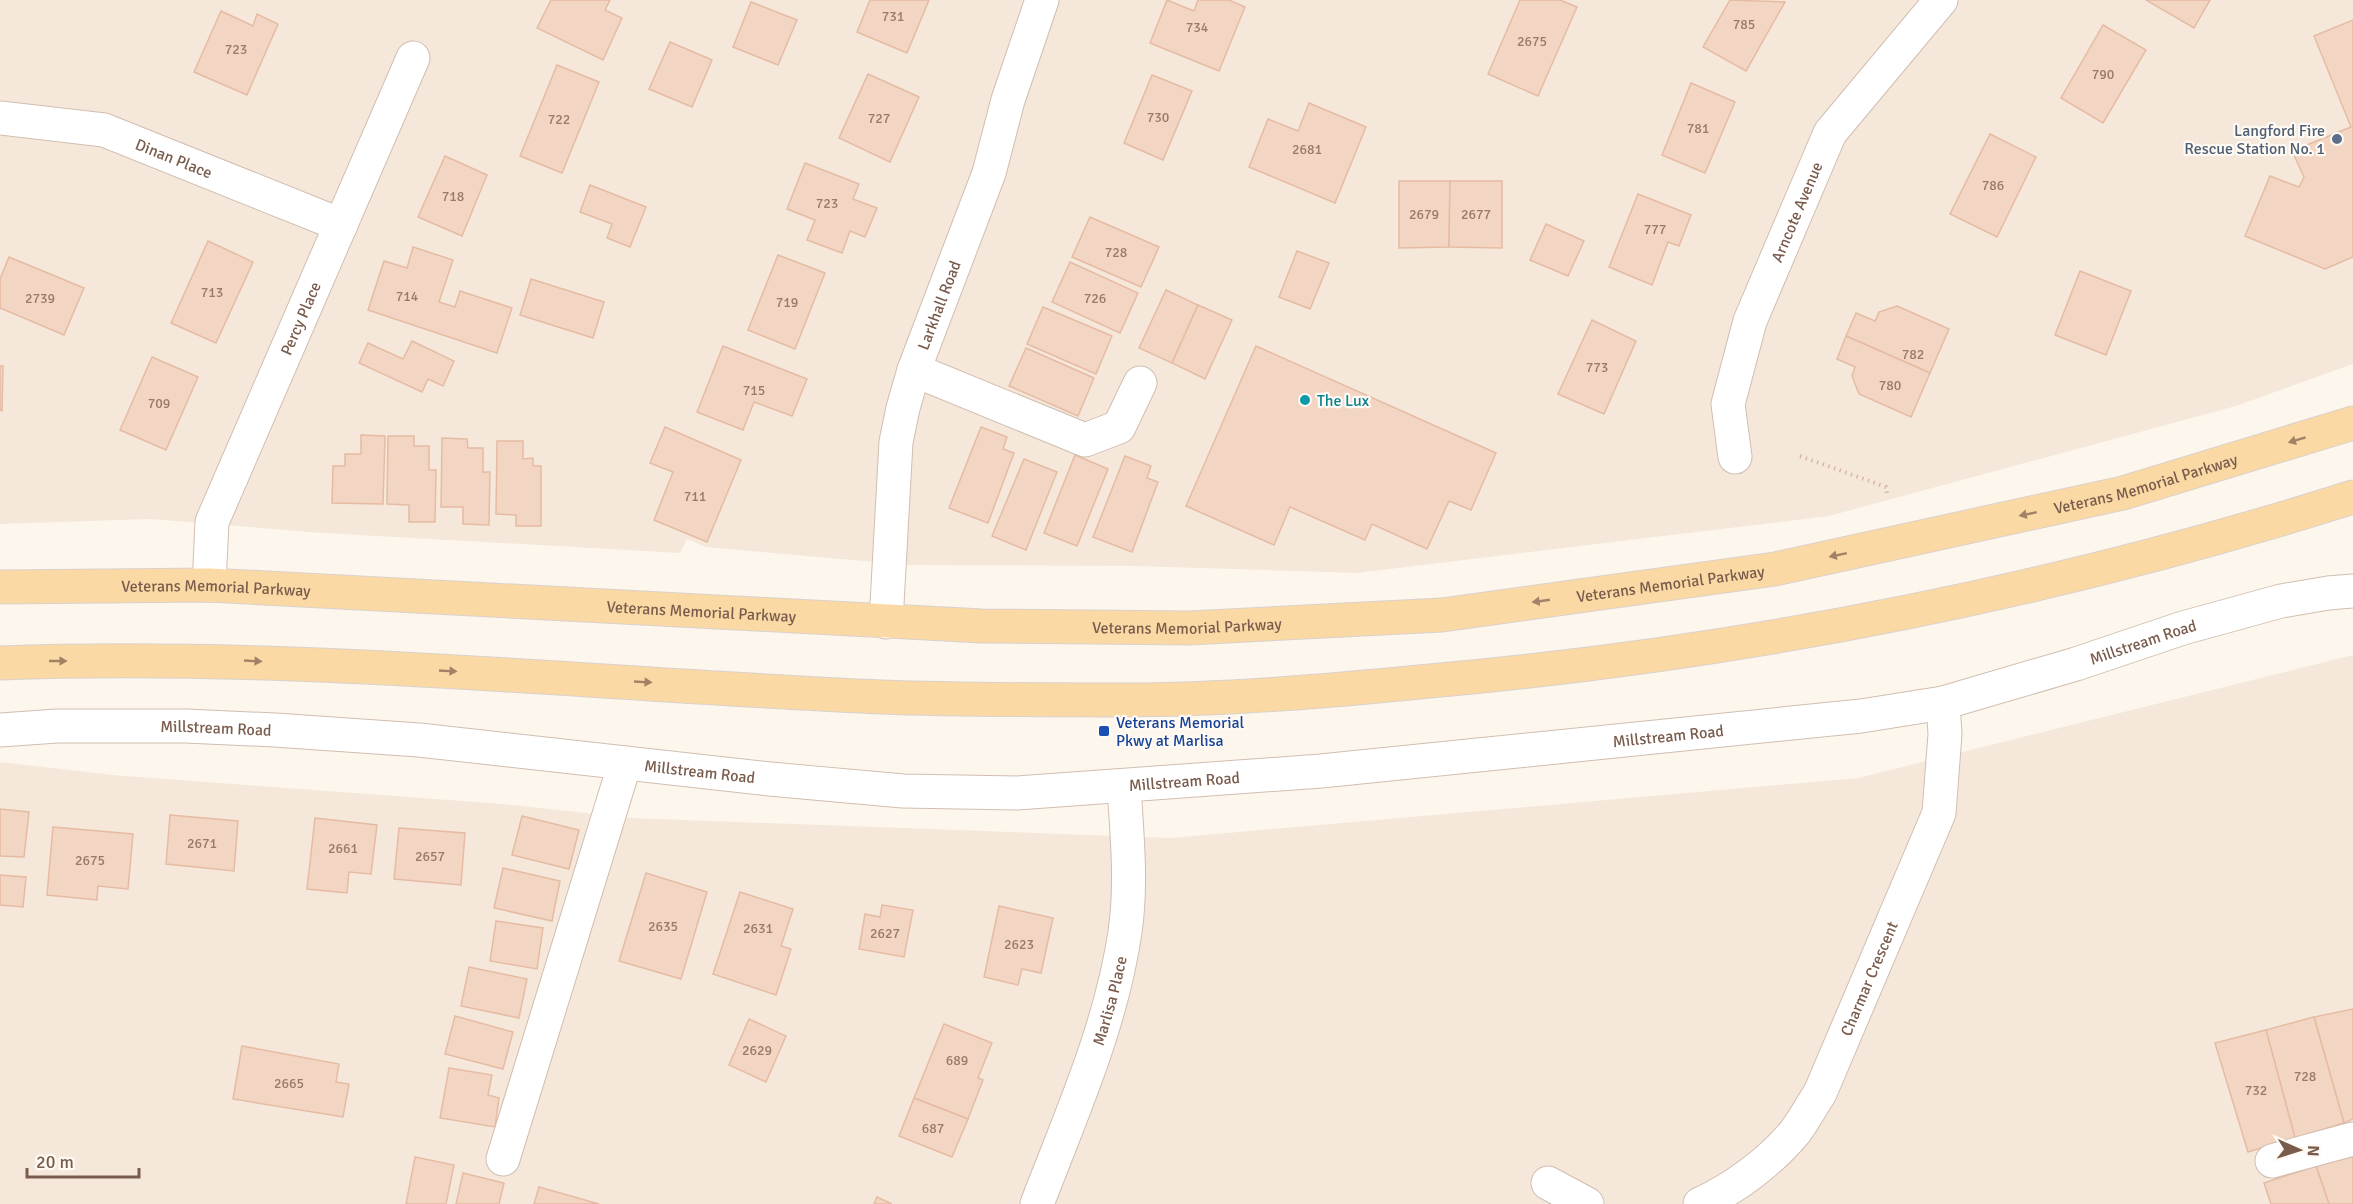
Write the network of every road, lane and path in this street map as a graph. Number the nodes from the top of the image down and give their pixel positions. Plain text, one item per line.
1 (1042, 0) edge
2 (1941, 0) edge
3 (413, 58) dead end
4 (0, 118) edge
5 (340, 225) junction
6 (914, 370) junction
7 (1140, 382) dead end
8 (2353, 423) edge
9 (1800, 456) dead end
10 (1735, 457) dead end
11 (1887, 494) dead end
12 (2353, 497) edge
13 (209, 585) junction
14 (0, 587) edge
15 (2353, 591) edge
16 (886, 622) junction
17 (0, 663) edge
18 (1943, 703) junction
19 (0, 730) edge
20 (626, 763) junction
21 (1124, 787) junction
22 (2353, 1138) edge
23 (503, 1159) dead end
24 (2272, 1161) dead end
25 (1548, 1183) dead end
26 (1036, 1204) edge
27 (1587, 1204) edge
28 (1700, 1204) edge

1 - 6 street, Larkhall Road
2 - 10 street, Arncote Avenue
3 - 5 street, Percy Place
4 - 5 street, Dinan Place
5 - 13 street, Percy Place
6 - 7 street
6 - 16 street, Larkhall Road
8 -> 16 main road, Veterans Memorial Parkway
9 - 11 path
17 -> 12 main road
13 - 14 main road, Veterans Memorial Parkway
13 - 16 main road, Veterans Memorial Parkway
15 - 18 street, Millstream Road
18 - 21 street, Millstream Road
18 - 28 street, Charmar Crescent
19 - 20 street, Millstream Road
20 - 21 street, Millstream Road
20 - 23 street
21 - 26 street, Marlisa Place
22 - 24 street
25 - 27 street

